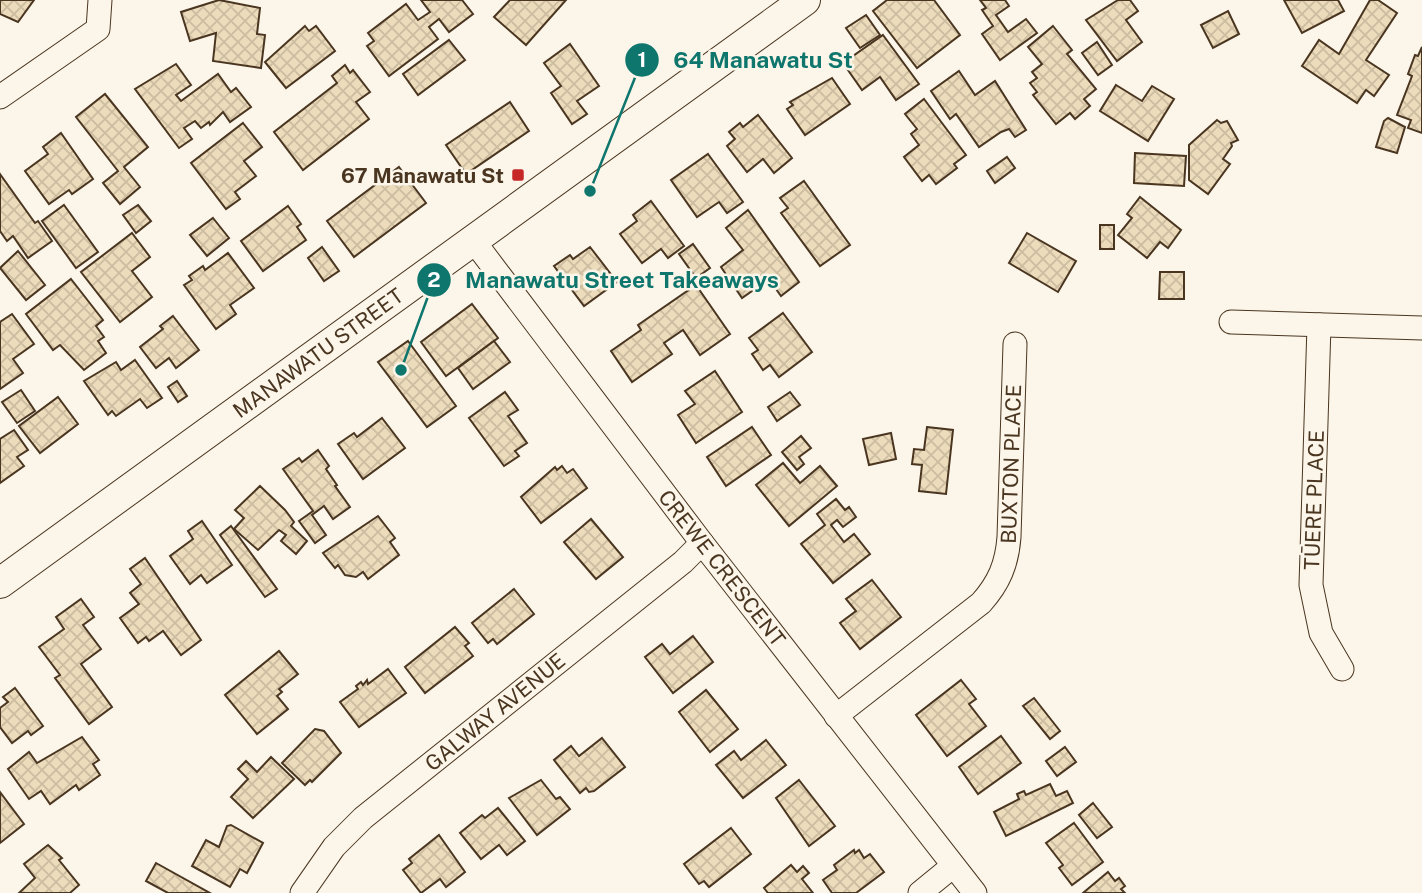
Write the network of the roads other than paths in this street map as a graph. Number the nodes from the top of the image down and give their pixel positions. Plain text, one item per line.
1 (100, 0) edge
2 (806, 0) edge
3 (0, 97) edge
4 (473, 240) junction
5 (1231, 322) dead end
6 (1319, 325) junction
7 (1422, 328) edge
8 (1014, 344) dead end
9 (702, 543) junction
10 (0, 583) edge
11 (1342, 669) dead end
12 (836, 716) junction
13 (953, 866) junction
14 (302, 893) edge
15 (920, 893) edge
16 (975, 893) edge

1 - 3 street
2 - 4 street, MANAWATU STREET
4 - 9 street, CREWE CRESCENT
4 - 10 street, MANAWATU STREET
5 - 6 street
6 - 7 street
6 - 11 street, TŪERE PLACE
8 - 12 street, BUXTON PLACE
9 - 12 street, CREWE CRESCENT
9 - 14 street, GALWAY AVENUE
12 - 13 street, CREWE CRESCENT
13 - 15 street
13 - 16 street, CREWE CRESCENT

